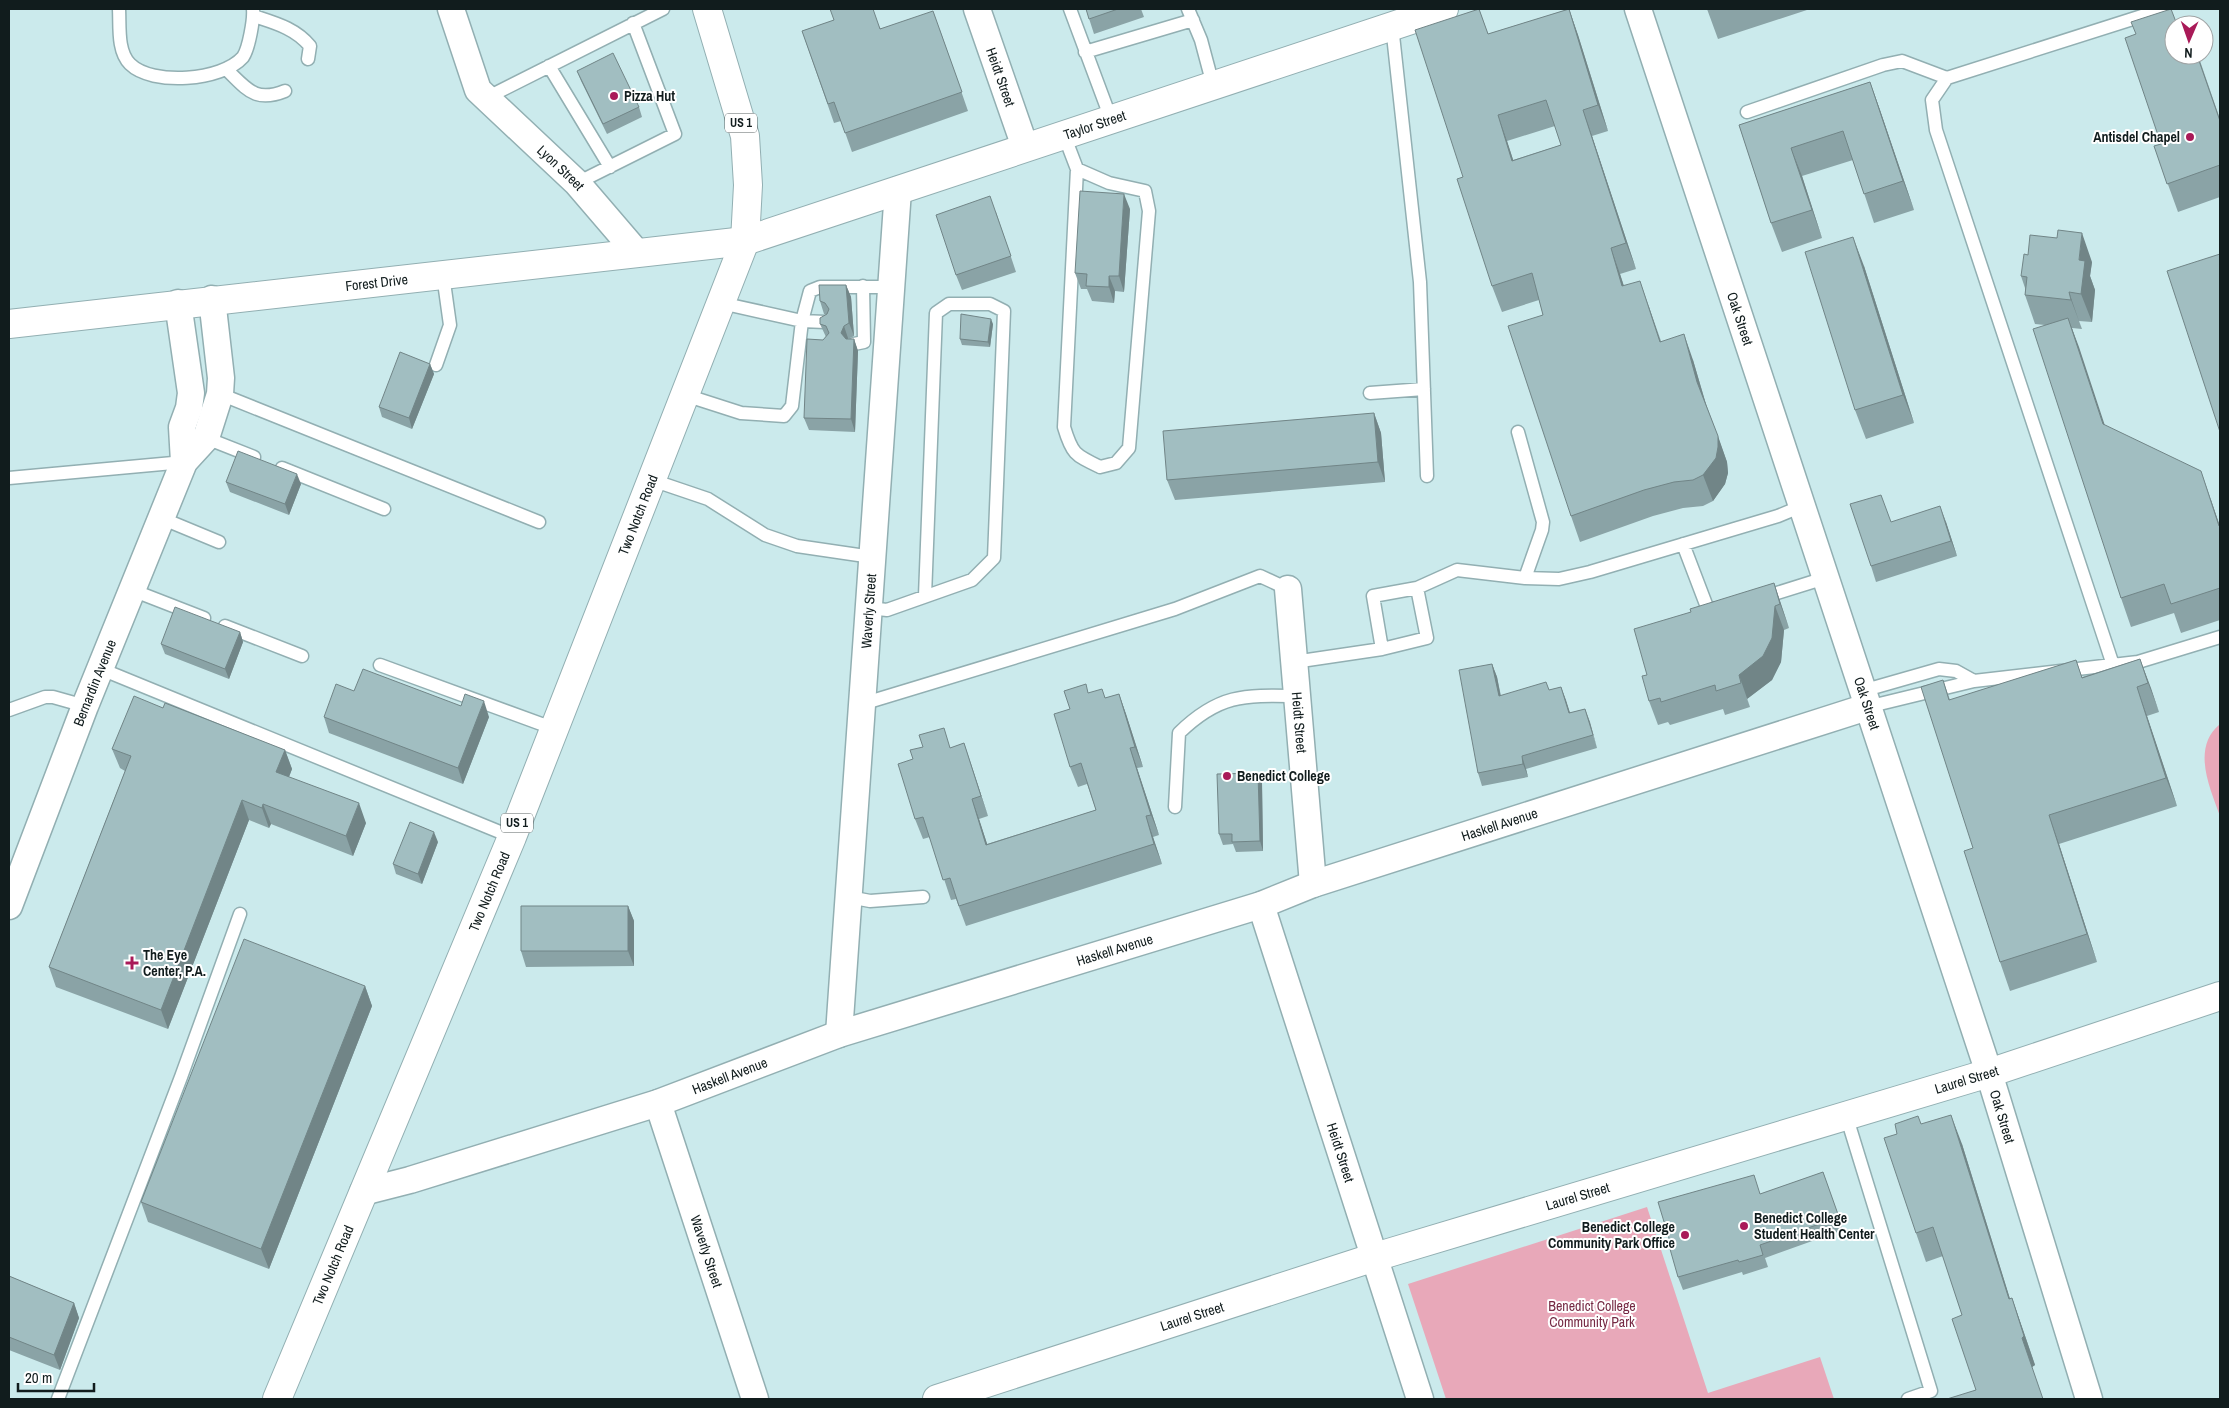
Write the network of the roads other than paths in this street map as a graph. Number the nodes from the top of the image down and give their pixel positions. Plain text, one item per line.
1 (119, 9) edge
2 (452, 9) edge
3 (663, 9) edge
4 (707, 9) edge
5 (977, 9) edge
6 (1070, 9) edge
7 (1444, 9) edge
8 (1638, 9) edge
9 (2164, 9) edge
10 (254, 12) edge
11 (1191, 14) edge
12 (633, 23) junction
13 (1392, 26) junction
14 (1085, 52) junction
15 (308, 59) dead end
16 (549, 66) junction
17 (227, 70) junction
18 (1947, 78) junction
19 (1213, 85) junction
20 (285, 90) dead end
21 (482, 94) junction
22 (1746, 112) dead end
23 (1111, 119) junction
24 (1064, 135) junction
25 (1025, 147) junction
26 (610, 167) junction
27 (1077, 169) junction
28 (576, 183) junction
29 (898, 190) junction
30 (745, 241) junction
31 (637, 254) junction
32 (443, 274) junction
33 (862, 286) junction
34 (891, 287) junction
35 (212, 299) junction
36 (178, 303) junction
37 (721, 303) junction
38 (802, 321) junction
39 (825, 322) edge
40 (9, 324) edge
41 (868, 343) junction
42 (436, 365) dead end
43 (1424, 389) junction
44 (1370, 393) dead end
45 (220, 394) junction
46 (685, 395) junction
47 (1518, 432) dead end
48 (206, 438) junction
49 (184, 462) junction
50 (1427, 476) dead end
51 (9, 478) edge
52 (652, 480) junction
53 (1802, 506) junction
54 (384, 509) dead end
55 (161, 518) junction
56 (539, 522) dead end
57 (219, 542) dead end
58 (1683, 544) junction
59 (872, 557) junction
60 (1525, 578) junction
61 (1825, 578) junction
62 (1418, 588) junction
63 (1288, 589) joint
64 (132, 590) junction
65 (925, 596) junction
66 (1746, 603) edge
67 (869, 608) junction
68 (1728, 609) edge
69 (2220, 637) edge
70 (1382, 649) junction
71 (302, 656) dead end
72 (1294, 662) junction
73 (380, 665) dead end
74 (2113, 665) junction
75 (101, 669) junction
76 (1974, 681) junction
77 (1297, 696) junction
78 (1864, 699) junction
79 (862, 704) junction
80 (85, 706) junction
81 (9, 710) edge
82 (555, 729) junction
83 (1175, 806) dead end
84 (512, 836) junction
85 (1313, 884) junction
86 (924, 896) dead end
87 (849, 897) junction
88 (1261, 905) junction
89 (9, 906) edge
90 (240, 914) dead end
91 (2220, 996) edge
92 (839, 1034) junction
93 (1988, 1072) junction
94 (658, 1103) junction
95 (1846, 1115) junction
96 (363, 1192) junction
97 (1376, 1257) junction
98 (58, 1399) edge
99 (277, 1399) edge
100 (755, 1399) edge
101 (937, 1399) edge
102 (1420, 1399) edge
103 (1908, 1399) edge
104 (2089, 1399) edge

1 - 17 lane
2 - 21 street
3 - 12 lane
4 - 30 main road, US 1
5 - 25 street, Heidt Street
6 - 14 lane
7 - 13 main road, Taylor Street
8 - 53 street, Oak Street
9 - 18 lane
10 - 15 lane
10 - 17 lane
11 - 14 lane
11 - 19 lane
12 - 16 lane
12 - 26 lane
13 - 19 main road, Taylor Street
13 - 43 lane
14 - 23 lane
16 - 21 lane
16 - 26 lane
17 - 20 lane
18 - 22 lane
18 - 74 lane
19 - 23 main road, Taylor Street
21 - 28 street, Lyon Street
23 - 24 main road, Taylor Street
24 - 25 main road, Taylor Street
24 - 27 lane
25 - 29 main road, Taylor Street
26 - 28 lane
27 - 27 lane
28 - 31 street, Lyon Street
29 - 30 main road, Taylor Street
29 - 34 street, Waverly Street
30 - 31 main road, Forest Drive
30 - 37 main road, Two Notch Road / US 1
31 - 32 main road, Forest Drive
32 - 35 main road, Forest Drive
32 - 42 lane
33 - 34 lane
33 - 38 lane
33 - 41 lane
34 - 41 street, Waverly Street
35 - 36 main road, Forest Drive
35 - 45 street, Bernardin Avenue
36 - 40 main road, Forest Drive
36 - 49 street, Bernardin Avenue
37 - 38 lane
37 - 46 main road, Two Notch Road / US 1
38 - 39 lane
38 - 46 lane
41 - 59 street, Waverly Street
43 - 44 lane
43 - 50 lane
45 - 48 street, Bernardin Avenue
45 - 56 lane
46 - 52 main road, Two Notch Road / US 1
47 - 60 lane
48 - 49 street, Bernardin Avenue
48 - 54 lane
49 - 51 lane
49 - 55 street, Bernardin Avenue
52 - 59 lane
52 - 82 main road, Two Notch Road / US 1
53 - 58 lane
53 - 61 street, Oak Street
55 - 57 lane
55 - 64 street, Bernardin Avenue
58 - 60 lane
58 - 68 lane
59 - 67 street, Waverly Street
60 - 62 lane
61 - 66 lane
61 - 78 street, Oak Street
62 - 70 lane
62 - 70 lane
63 - 72 street, Heidt Street
63 - 79 lane
64 - 71 lane
64 - 75 street, Bernardin Avenue
65 - 65 lane
65 - 67 lane
67 - 79 street, Waverly Street
69 - 74 lane
70 - 72 lane
72 - 77 street, Heidt Street
73 - 82 lane
74 - 76 lane
75 - 80 street, Bernardin Avenue
75 - 84 lane
76 - 78 lane
76 - 78 lane
77 - 83 lane
77 - 85 street, Heidt Street
78 - 85 street, Haskell Avenue
78 - 93 street, Oak Street
79 - 87 street, Waverly Street
80 - 81 lane
80 - 89 street, Bernardin Avenue
82 - 84 main road, Two Notch Road / US 1
84 - 96 main road, Two Notch Road / US 1
85 - 88 street, Haskell Avenue
86 - 87 lane
87 - 92 street, Waverly Street
88 - 92 street, Haskell Avenue
88 - 97 street, Heidt Street
90 - 98 lane
91 - 93 main road, Laurel Street
92 - 94 street, Haskell Avenue
93 - 95 main road, Laurel Street
93 - 104 street, Oak Street
94 - 96 street, Haskell Avenue
94 - 100 street, Waverly Street
95 - 97 main road, Laurel Street
95 - 103 lane
96 - 99 main road, Two Notch Road / US 1
97 - 101 main road, Laurel Street
97 - 102 street, Heidt Street

